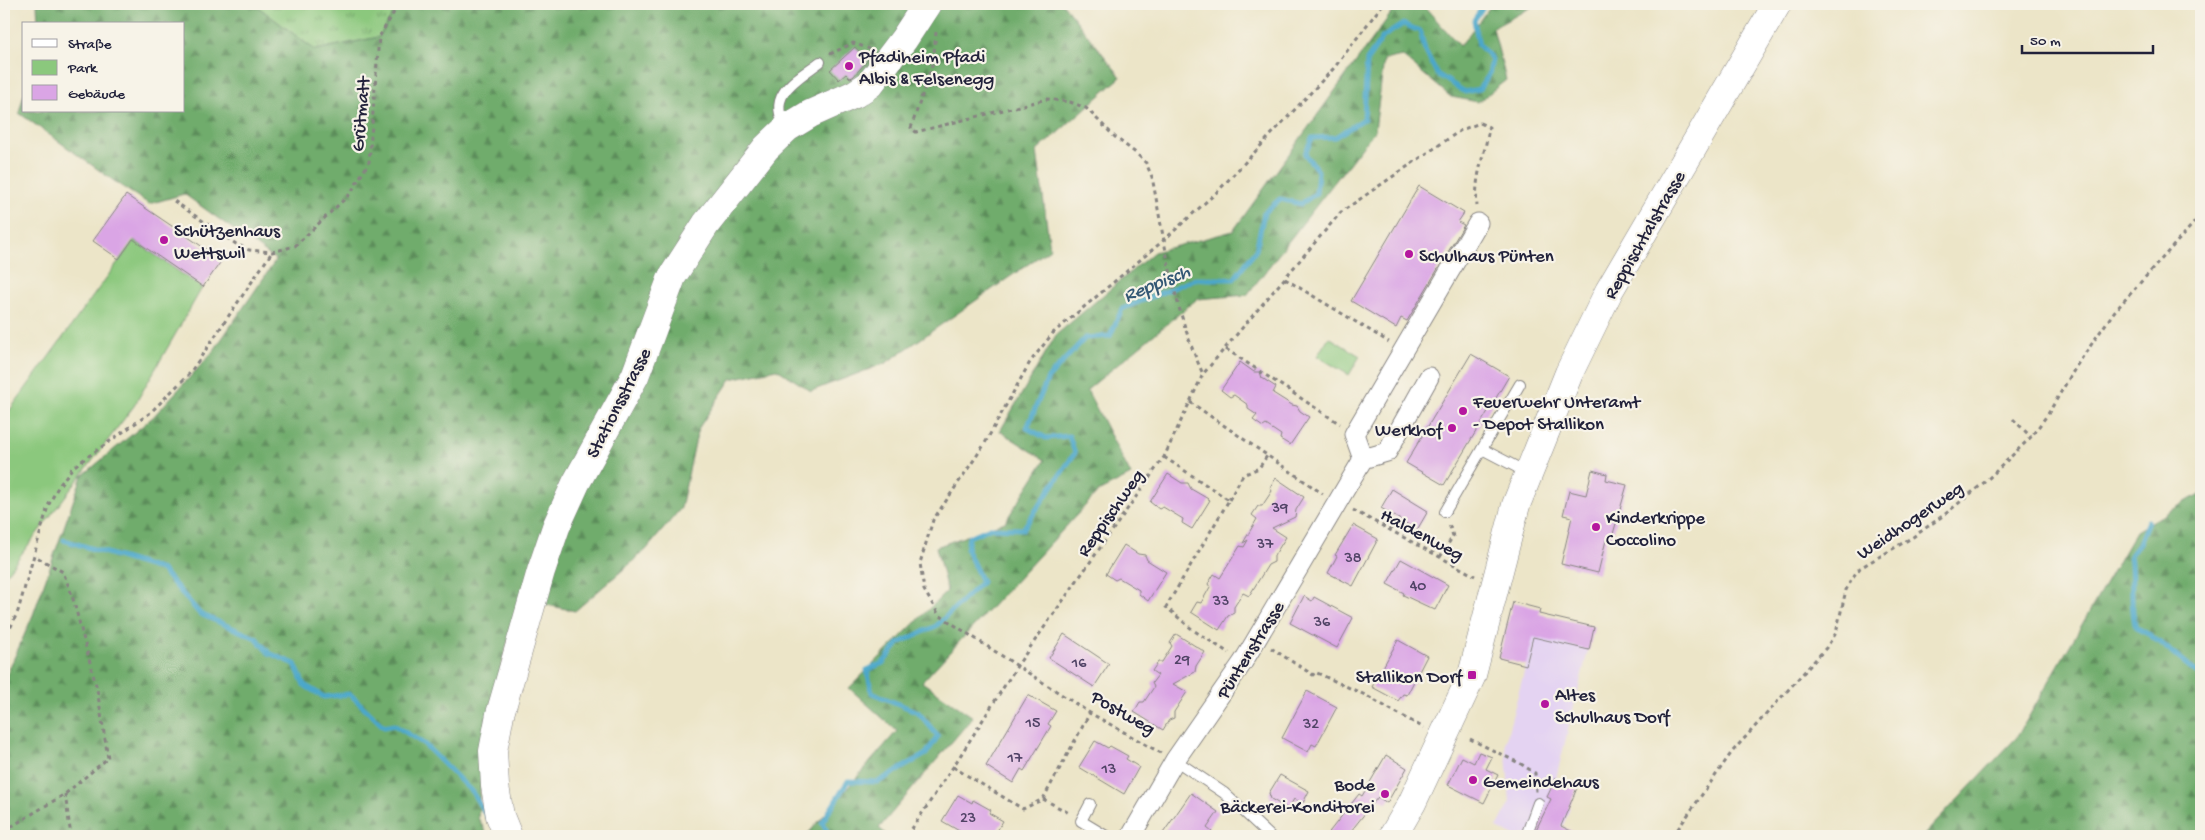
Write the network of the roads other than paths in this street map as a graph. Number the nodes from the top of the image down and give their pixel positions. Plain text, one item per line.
1 (1777, 4) edge
2 (932, 16) edge
3 (820, 62) road end
4 (787, 128) junction
5 (1478, 223) road end
6 (1429, 377) dead end
7 (1520, 384) dead end
8 (1482, 449) junction
9 (1363, 459) junction
10 (1528, 474) junction
11 (1445, 512) road end
12 (1175, 760) junction
13 (1538, 803) dead end
14 (1090, 804) dead end
15 (508, 836) edge
16 (1106, 836) edge
17 (1131, 836) edge
18 (1270, 836) edge
19 (1393, 836) edge
20 (1526, 836) edge

1 - 10 street, Reppischtalstrasse
2 - 4 street, Stationsstrasse
3 - 4 lane
4 - 15 street, Stationsstrasse
5 - 9 street
6 - 9 street
7 - 8 lane
8 - 10 lane
8 - 11 lane
9 - 12 street, Püntenstrasse
10 - 19 street, Reppischtalstrasse
12 - 17 street, Püntenstrasse
12 - 18 lane
13 - 20 lane
14 - 16 lane

